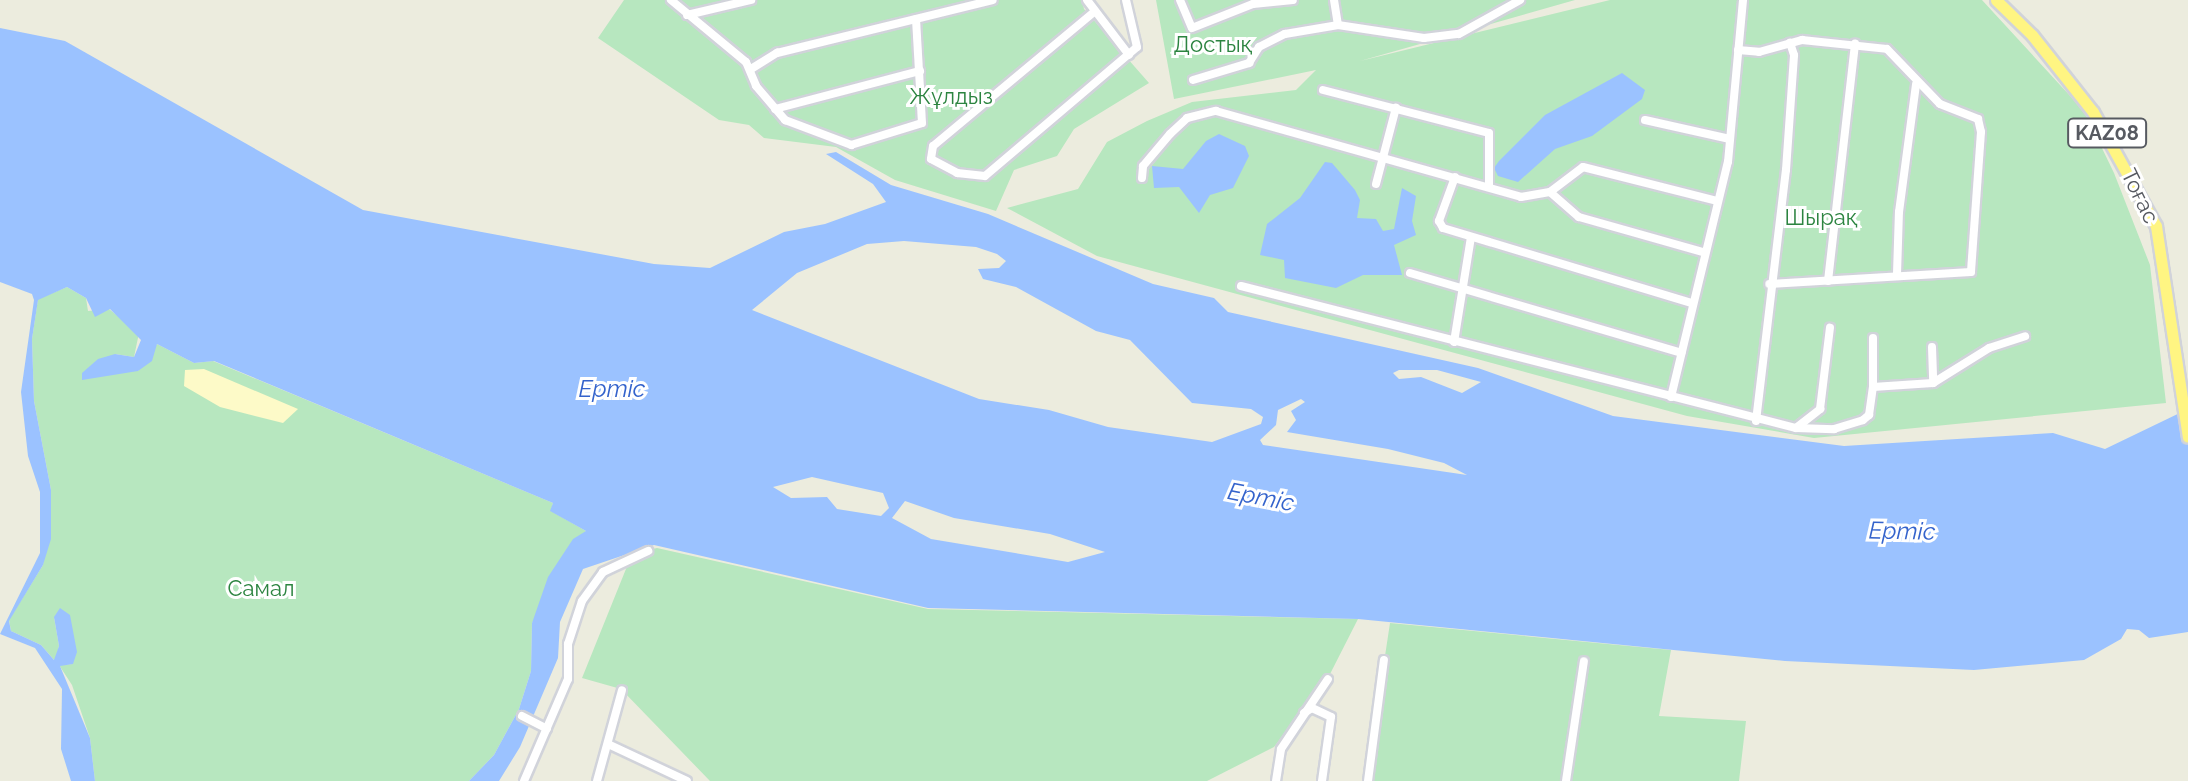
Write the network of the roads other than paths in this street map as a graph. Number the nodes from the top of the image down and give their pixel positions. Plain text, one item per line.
1 (671, 0) edge
2 (751, 0) edge
3 (993, 0) edge
4 (1087, 0) edge
5 (1126, 0) edge
6 (1180, 0) edge
7 (1293, 0) edge
8 (1334, 0) edge
9 (1520, 0) edge
10 (1743, 0) edge
11 (1996, 0) edge
12 (1094, 12) junction
13 (687, 15) junction
14 (916, 19) junction
15 (1338, 25) junction
16 (1790, 43) junction
17 (1855, 44) junction
18 (1738, 50) junction
19 (1129, 55) junction
20 (751, 69) junction
21 (920, 71) junction
22 (1193, 80) dead end
23 (1916, 84) junction
24 (1323, 90) dead end
25 (1396, 108) junction
26 (775, 109) junction
27 (1645, 120) dead end
28 (1730, 139) junction
29 (1383, 159) junction
30 (1455, 177) junction
31 (1142, 178) dead end
32 (1376, 184) dead end
33 (1489, 185) junction
34 (1550, 192) junction
35 (1717, 201) junction
36 (1471, 237) junction
37 (1703, 252) junction
38 (1410, 273) dead end
39 (1897, 274) junction
40 (1828, 281) junction
41 (1769, 284) junction
42 (1241, 286) dead end
43 (1460, 290) junction
44 (1692, 303) junction
45 (1830, 328) dead end
46 (2025, 336) dead end
47 (1873, 338) dead end
48 (1454, 342) junction
49 (1932, 347) dead end
50 (1681, 353) junction
51 (1933, 383) junction
52 (1873, 387) junction
53 (1671, 397) junction
54 (1756, 421) junction
55 (1796, 428) junction
56 (2188, 437) edge
57 (648, 551) dead end
58 (1384, 660) dead end
59 (1584, 661) dead end
60 (1328, 679) dead end
61 (622, 690) dead end
62 (1300, 715) junction
63 (522, 716) dead end
64 (547, 729) junction
65 (608, 744) junction
66 (524, 781) edge
67 (597, 781) edge
68 (687, 781) edge
69 (1276, 781) edge
70 (1322, 781) edge
71 (1368, 781) edge
72 (1566, 781) edge

1 - 13 street
2 - 13 street
3 - 14 street
4 - 12 street
5 - 19 street
6 - 7 street
8 - 15 street
9 - 15 street
10 - 18 street
11 - 56 highway, Тоғас / KAZ08
12 - 19 street
12 - 19 street
13 - 20 street
14 - 20 street
14 - 21 street
15 - 22 street
16 - 17 street
16 - 18 street
16 - 41 street
17 - 23 street
17 - 40 street
18 - 28 street
20 - 26 street
21 - 26 street
21 - 26 street
23 - 39 street
23 - 39 street
24 - 25 street
25 - 29 street
25 - 33 street
27 - 28 street
28 - 35 street
29 - 30 street
29 - 31 street
29 - 32 street
30 - 33 street
30 - 36 street
33 - 34 street
34 - 35 street
34 - 37 street
35 - 37 street
36 - 43 street
36 - 44 street
37 - 44 street
38 - 43 street
39 - 40 street
40 - 41 street
41 - 54 street
42 - 48 street
43 - 48 street
43 - 50 street
44 - 50 street
45 - 55 street
46 - 51 street
47 - 52 street
48 - 53 street
49 - 51 street
50 - 53 street
51 - 52 street
52 - 55 street
53 - 54 street
54 - 55 street
57 - 64 street
58 - 71 street
59 - 72 street
60 - 62 street
61 - 65 street
62 - 69 street
62 - 70 street
63 - 64 street
64 - 66 street
65 - 67 street
65 - 68 street

